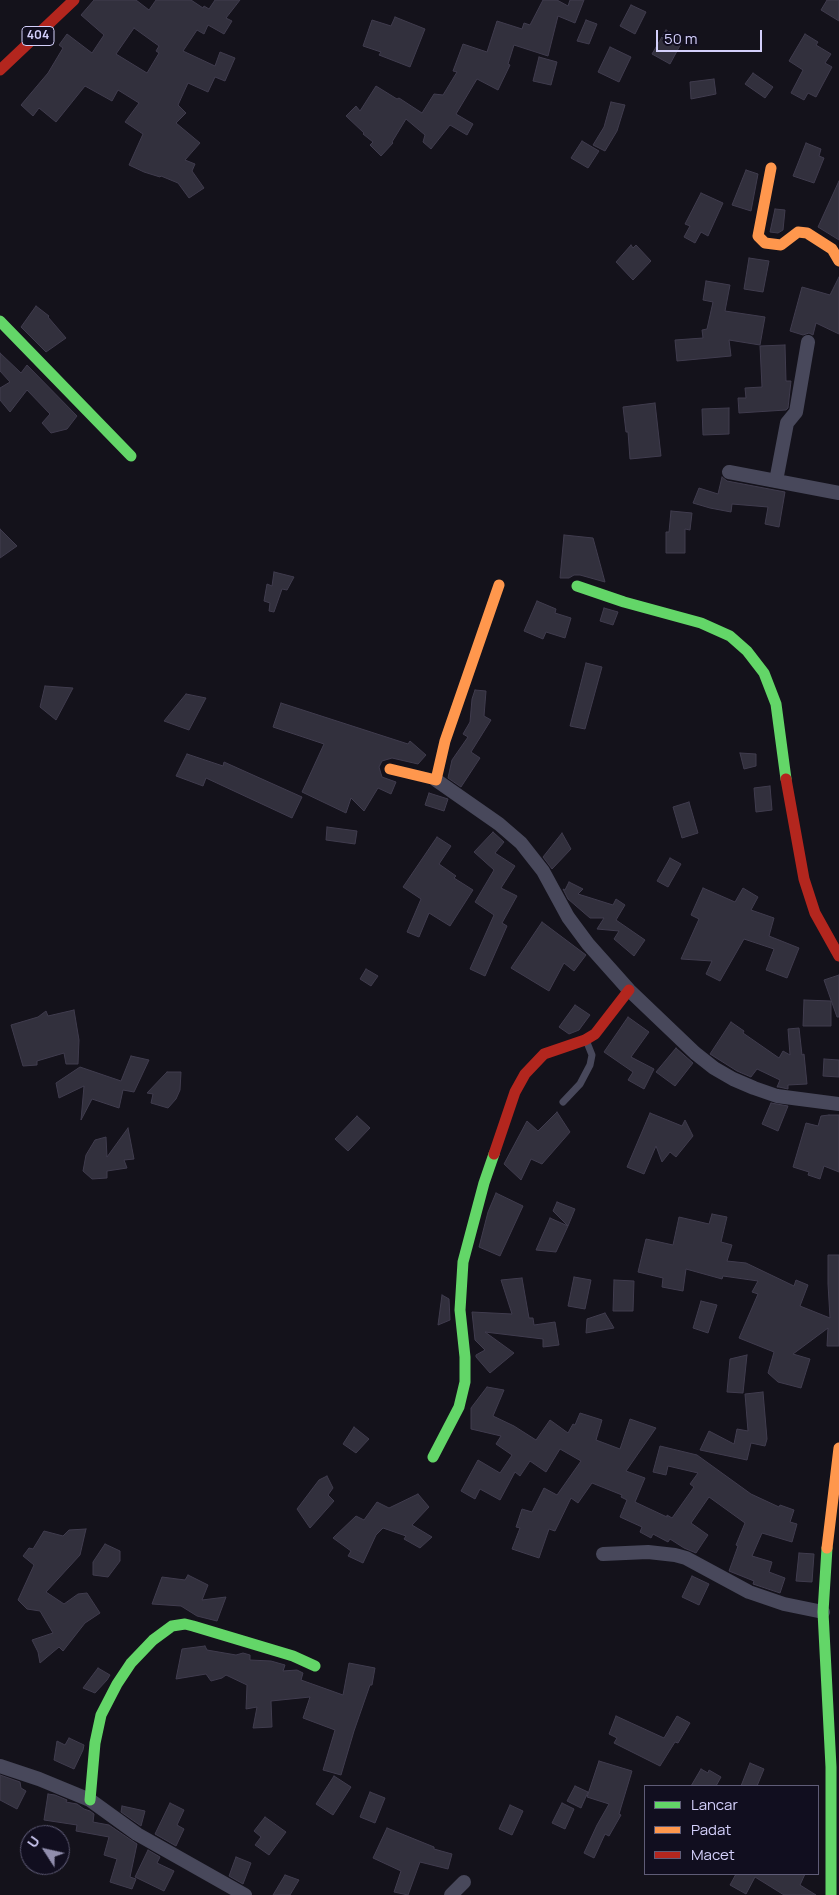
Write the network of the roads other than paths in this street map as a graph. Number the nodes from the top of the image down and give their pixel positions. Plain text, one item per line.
1 (74, 0) edge
2 (0, 70) edge
3 (771, 168) dead end
4 (839, 262) edge
5 (0, 321) edge
6 (808, 342) dead end
7 (132, 456) dead end
8 (729, 472) dead end
9 (776, 481) junction
10 (839, 493) edge
11 (499, 585) dead end
12 (577, 586) dead end
13 (390, 769) dead end
14 (436, 780) junction
15 (839, 956) edge
16 (629, 990) junction
17 (585, 1040) junction
18 (563, 1102) dead end
19 (839, 1104) edge
20 (839, 1448) edge
21 (433, 1457) dead end
22 (603, 1554) dead end
23 (823, 1612) junction
24 (315, 1666) dead end
25 (0, 1766) edge
26 (90, 1800) junction
27 (464, 1882) dead end
28 (245, 1895) edge
29 (451, 1895) edge
30 (831, 1895) edge

1 - 2 street, 404
3 - 4 street
5 - 7 street
6 - 9 street
8 - 9 street
9 - 10 street
11 - 14 street
12 - 15 street
13 - 14 street
14 - 16 street
16 - 17 street
16 - 19 street
17 - 18 lane
17 - 21 street
20 - 23 street
22 - 23 street
23 - 30 street
24 - 26 street
25 - 26 street
26 - 28 street
27 - 29 street

